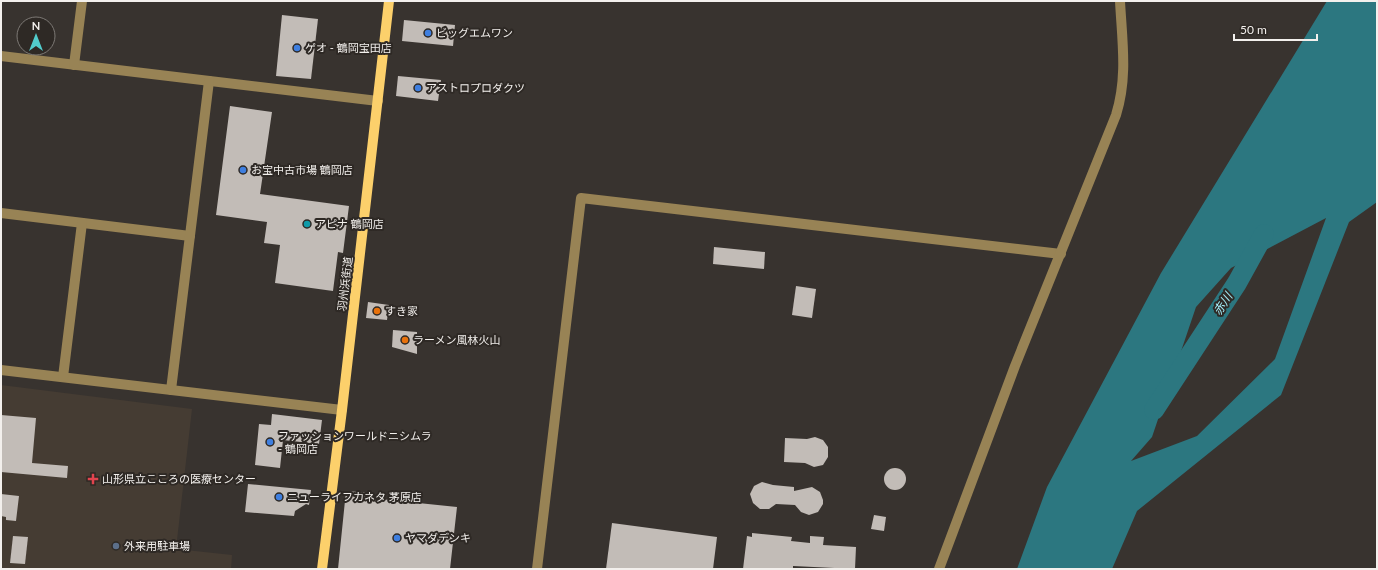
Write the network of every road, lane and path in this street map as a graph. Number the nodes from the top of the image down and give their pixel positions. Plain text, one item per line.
1 (82, 1) edge
2 (389, 1) edge
3 (1120, 1) edge
4 (1, 56) edge
5 (74, 65) junction
6 (209, 81) junction
7 (378, 101) junction
8 (1, 213) edge
9 (82, 223) junction
10 (190, 236) junction
11 (1061, 254) junction
12 (1, 370) edge
13 (63, 377) junction
14 (171, 390) junction
15 (342, 410) junction
16 (322, 569) edge
17 (536, 569) edge
18 (940, 569) edge

1 - 5 street
2 - 7 main road, 羽州浜街道
3 - 11 street
4 - 5 street
5 - 6 street
6 - 7 street
6 - 10 street
7 - 15 main road, 羽州浜街道
8 - 9 street
9 - 10 street
9 - 13 street
10 - 14 street
11 - 17 street
11 - 18 street
12 - 13 street
13 - 14 street
14 - 15 street
15 - 16 main road, 羽州浜街道

